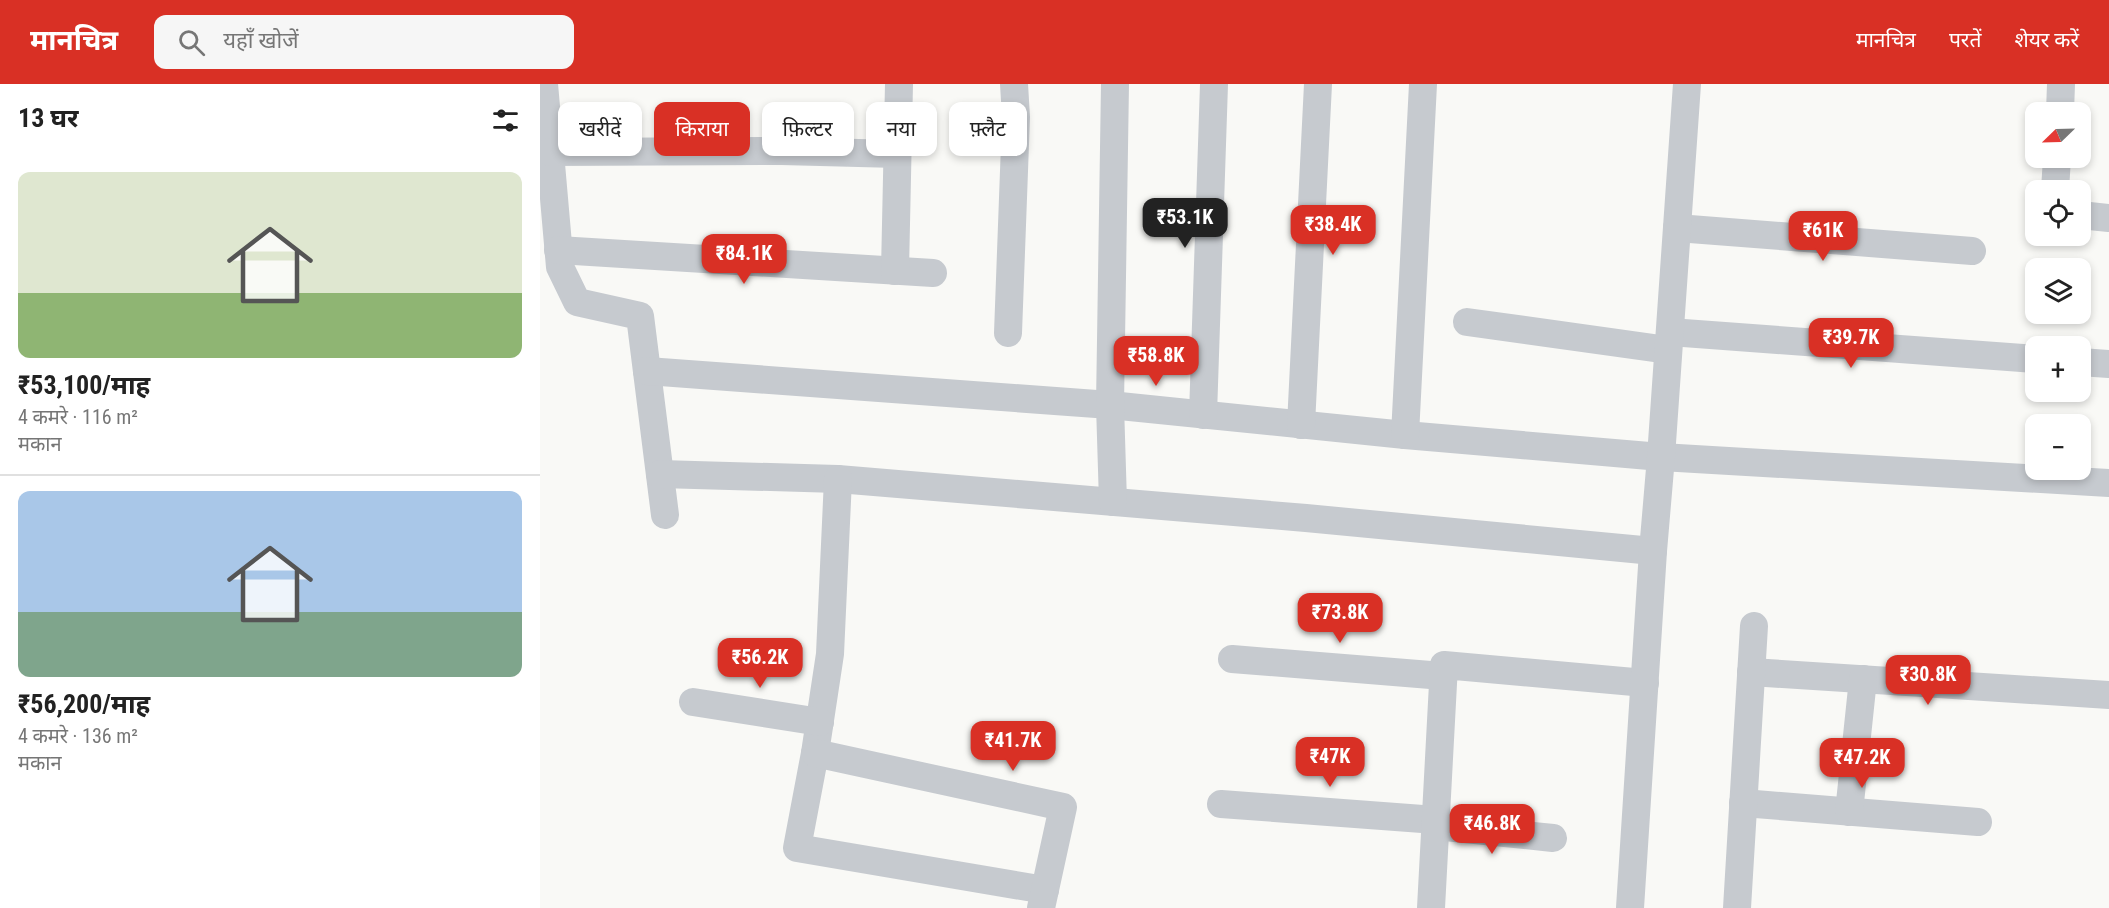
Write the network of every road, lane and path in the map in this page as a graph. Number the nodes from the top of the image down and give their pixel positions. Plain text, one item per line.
1 (544, 84) edge
2 (898, 84) edge
3 (1014, 84) edge
4 (1115, 84) edge
5 (1214, 84) edge
6 (1318, 84) edge
7 (1423, 84) edge
8 (1687, 84) edge
9 (2061, 84) edge
10 (898, 102) edge
11 (2060, 102) edge
12 (550, 152) junction
13 (866, 153) edge
14 (897, 156) edge
15 (547, 196) edge
16 (2091, 216) edge
17 (2109, 218) edge
18 (1677, 228) junction
19 (1972, 251) dead end
20 (554, 266) edge
21 (895, 271) junction
22 (933, 273) dead end
23 (1467, 322) dead end
24 (1008, 333) dead end
25 (1669, 341) junction
26 (2025, 358) edge
27 (2091, 363) edge
28 (2109, 364) edge
29 (647, 371) junction
30 (1110, 405) junction
31 (1203, 415) junction
32 (1301, 425) junction
33 (1405, 435) junction
34 (1661, 457) junction
35 (660, 474) junction
36 (838, 479) junction
37 (2109, 483) edge
38 (1113, 502) junction
39 (665, 515) dead end
40 (1653, 550) junction
41 (1754, 626) dead end
42 (1232, 658) dead end
43 (1751, 672) junction
44 (1443, 676) junction
45 (1863, 679) junction
46 (1645, 683) junction
47 (2109, 694) edge
48 (693, 702) dead end
49 (820, 722) junction
50 (815, 753) junction
51 (1743, 803) junction
52 (1221, 804) dead end
53 (1849, 812) junction
54 (1978, 822) dead end
55 (1435, 823) junction
56 (1553, 838) dead end
57 (1043, 899) edge
58 (1431, 908) edge
59 (1630, 908) edge
60 (1737, 908) edge

1 - 12 street
2 - 10 street
3 - 24 street
4 - 30 street
5 - 31 street
6 - 32 street
7 - 33 street
8 - 18 street
9 - 11 street
12 - 13 street
12 - 15 street
14 - 21 street
15 - 20 street
16 - 17 street
18 - 19 street
18 - 25 street
20 - 21 street
20 - 29 street
21 - 22 street
23 - 25 street
25 - 26 street
25 - 34 street
27 - 28 street
29 - 30 street
29 - 35 street
30 - 31 street
30 - 38 street
31 - 32 street
32 - 33 street
33 - 34 street
34 - 37 street
34 - 40 street
35 - 36 street
35 - 39 street
36 - 38 street
36 - 49 street
38 - 40 street
40 - 46 street
41 - 43 street
42 - 44 street
43 - 45 street
43 - 51 street
44 - 46 street
44 - 55 street
45 - 47 street
45 - 53 street
46 - 59 street
48 - 49 street
49 - 50 street
50 - 57 street
50 - 57 street
51 - 53 street
51 - 60 street
52 - 55 street
53 - 54 street
55 - 56 street
55 - 58 street

